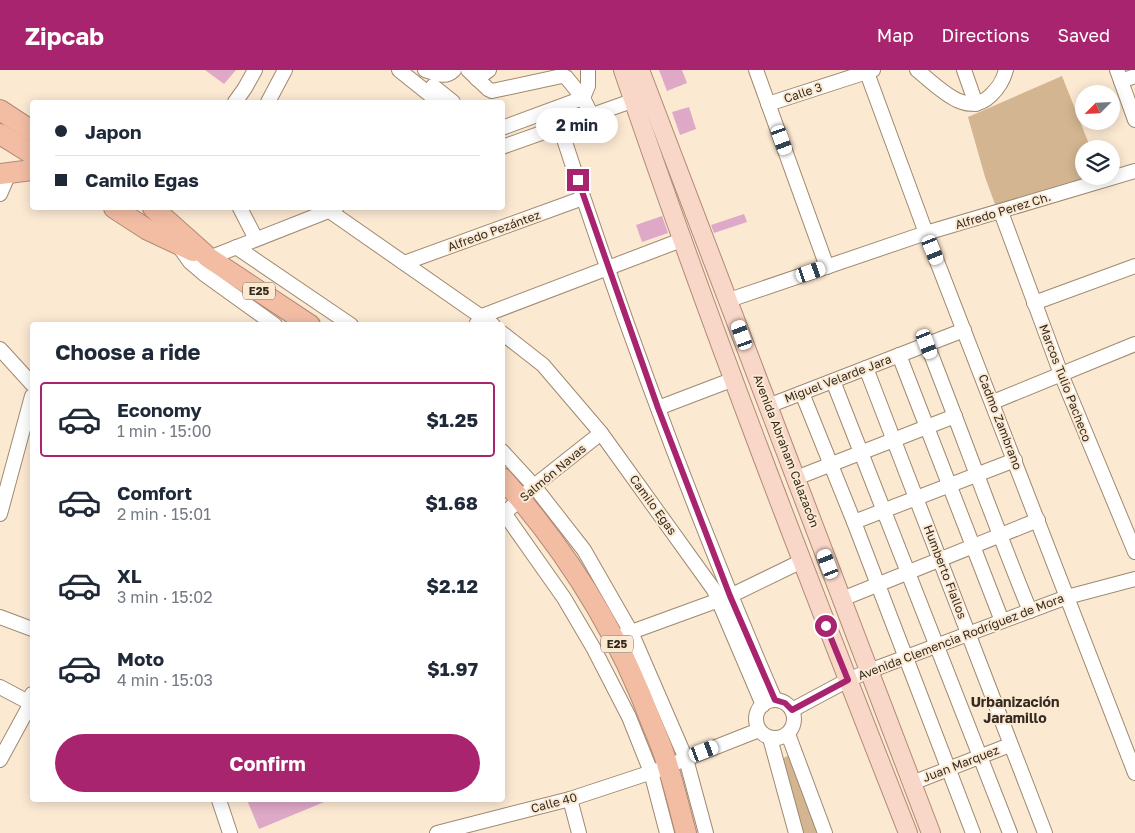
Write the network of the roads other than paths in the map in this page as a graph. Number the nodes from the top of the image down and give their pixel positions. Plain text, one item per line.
1 (255, 70) edge
2 (285, 70) edge
3 (399, 70) edge
4 (454, 70) edge
5 (489, 70) edge
6 (588, 70) edge
7 (624, 70) edge
8 (640, 70) edge
9 (756, 70) edge
10 (917, 70) edge
11 (964, 70) edge
12 (1006, 70) edge
13 (869, 71) edge
14 (418, 73) edge
15 (472, 75) edge
16 (1119, 76) edge
17 (1135, 76) edge
18 (245, 96) edge
19 (583, 98) junction
20 (642, 98) junction
21 (269, 100) edge
22 (438, 100) edge
23 (451, 100) edge
24 (970, 103) junction
25 (768, 104) junction
26 (0, 110) edge
27 (592, 116) junction
28 (1135, 120) edge
29 (505, 127) edge
30 (560, 127) junction
31 (30, 130) edge
32 (0, 134) edge
33 (505, 147) edge
34 (30, 153) edge
35 (30, 170) edge
36 (1135, 171) edge
37 (5, 172) edge
38 (0, 194) edge
39 (584, 198) junction
40 (117, 210) edge
41 (158, 210) edge
42 (241, 210) edge
43 (328, 210) edge
44 (336, 210) edge
45 (1000, 212) junction
46 (926, 233) junction
47 (256, 239) junction
48 (684, 239) junction
49 (176, 243) junction
50 (236, 247) junction
51 (209, 258) junction
52 (404, 263) junction
53 (1135, 266) edge
54 (827, 267) junction
55 (608, 268) junction
56 (729, 300) junction
57 (1034, 303) junction
58 (271, 322) edge
59 (305, 322) edge
60 (347, 322) edge
61 (484, 322) edge
62 (964, 330) junction
63 (505, 334) edge
64 (927, 344) junction
65 (1135, 344) edge
66 (0, 349) edge
67 (899, 355) junction
68 (866, 368) junction
69 (1061, 374) junction
70 (734, 379) junction
71 (833, 381) junction
72 (30, 382) edge
73 (802, 393) junction
74 (993, 402) junction
75 (30, 403) edge
76 (768, 406) junction
77 (658, 408) junction
78 (955, 416) junction
79 (927, 427) junction
80 (602, 433) junction
81 (894, 440) junction
82 (861, 453) junction
83 (505, 456) edge
84 (1015, 460) junction
85 (830, 464) junction
86 (978, 474) junction
87 (796, 478) junction
88 (505, 480) edge
89 (949, 485) junction
90 (528, 493) junction
91 (916, 498) junction
92 (505, 510) edge
93 (884, 511) junction
94 (505, 512) edge
95 (0, 514) edge
96 (1038, 520) junction
97 (854, 522) junction
98 (999, 536) junction
99 (973, 546) junction
100 (1135, 552) edge
101 (940, 559) junction
102 (802, 561) junction
103 (907, 572) junction
104 (1135, 579) edge
105 (878, 584) junction
106 (587, 590) junction
107 (1067, 597) junction
108 (564, 598) junction
109 (724, 598) junction
110 (842, 598) junction
111 (1030, 611) junction
112 (0, 617) edge
113 (1002, 622) junction
114 (30, 628) edge
115 (969, 634) junction
116 (622, 635) junction
117 (936, 646) junction
118 (907, 657) junction
119 (869, 671) junction
120 (848, 680) junction
121 (0, 687) edge
122 (30, 699) edge
123 (769, 702) junction
124 (30, 704) edge
125 (792, 710) junction
126 (765, 734) junction
127 (788, 734) junction
128 (1010, 745) junction
129 (981, 756) junction
130 (0, 760) edge
131 (668, 766) junction
132 (948, 769) junction
133 (1135, 773) edge
134 (912, 783) junction
135 (570, 799) junction
136 (220, 802) edge
137 (228, 831) edge
138 (437, 833) edge
139 (579, 833) edge
140 (667, 833) edge
141 (686, 833) edge
142 (706, 833) edge
143 (796, 833) edge
144 (825, 833) edge
145 (908, 833) edge
146 (931, 833) edge
147 (973, 833) edge
148 (1010, 833) edge
149 (1045, 833) edge

1 - 18 street
2 - 21 street
3 - 14 street
4 - 14 street
5 - 15 street
6 - 19 street
7 - 20 main road, Avenida Abraham Calazacón
8 - 20 main road, Avenida Abraham Calazacón
9 - 25 street
10 - 24 street
11 - 24 street
12 - 24 street
13 - 25 street, Calle 3
13 - 46 street, Cadmo Zambrano
14 - 22 street
14 - 23 street
15 - 19 street
16 - 17 street
16 - 28 street
19 - 27 street
19 - 29 street
20 - 27 street
20 - 48 main road, Avenida Abraham Calazacón
20 - 56 main road, Avenida Abraham Calazacón
25 - 54 street
26 - 31 highway
27 - 30 street
30 - 33 street
30 - 39 street, Camilo Egas
32 - 34 highway
35 - 37 highway
36 - 45 street, Alfredo Perez Ch.
37 - 38 street
39 - 52 street, Alfredo Pezántez
39 - 55 street, Camilo Egas
40 - 49 highway, E25
41 - 51 highway, E25
42 - 47 street
43 - 47 street
44 - 52 street
45 - 46 street, Alfredo Perez Ch.
45 - 57 street, Marcos Tulio Pacheco
46 - 54 street, Alfredo Perez Ch.
46 - 62 street, Cadmo Zambrano
47 - 50 street
48 - 55 street
48 - 70 main road, Avenida Abraham Calazacón
49 - 51 highway, E25
49 - 58 street
50 - 51 street
50 - 60 street
51 - 59 highway, E25
52 - 61 street
53 - 57 street
54 - 56 street, Alfredo Perez Ch.
55 - 61 street
55 - 77 street, Camilo Egas
56 - 76 main road, Avenida Abraham Calazacón
57 - 69 street, Marcos Tulio Pacheco
62 - 64 street, Miguel Velarde Jara
62 - 74 street, Cadmo Zambrano
63 - 80 street, Camilo Egas
64 - 67 street, Miguel Velarde Jara
64 - 78 street
65 - 69 street
66 - 72 street
67 - 68 street, Miguel Velarde Jara
67 - 79 street
68 - 71 street, Miguel Velarde Jara
68 - 81 street, Humberto Fiallos
69 - 74 street
69 - 100 street, Marcos Tulio Pacheco
70 - 77 street
70 - 102 main road, Avenida Abraham Calazacón
71 - 73 street, Miguel Velarde Jara
71 - 82 street
73 - 76 street, Miguel Velarde Jara
73 - 85 street
74 - 84 street, Cadmo Zambrano
75 - 95 street
76 - 87 main road, Avenida Abraham Calazacón
77 - 109 street, Camilo Egas
78 - 79 street
78 - 86 street
79 - 81 street
79 - 89 street
80 - 90 street, Salmón Navas
80 - 109 street, Camilo Egas
81 - 82 street
81 - 91 street, Humberto Fiallos
82 - 85 street
82 - 93 street
83 - 90 street
84 - 86 street
84 - 96 street, Cadmo Zambrano
85 - 87 street
85 - 97 street
86 - 89 street
86 - 98 street
87 - 110 main road, Avenida Abraham Calazacón
88 - 90 highway, E25
89 - 91 street
89 - 99 street
90 - 92 street, Salmón Navas
90 - 106 highway, E25
90 - 116 street
91 - 93 street
91 - 101 street, Humberto Fiallos
93 - 97 street
93 - 103 street
94 - 108 street
96 - 98 street
96 - 107 street, Cadmo Zambrano
97 - 105 street
98 - 99 street
98 - 111 street
99 - 101 street
99 - 113 street
101 - 103 street
101 - 115 street, Humberto Fiallos
102 - 109 street
102 - 120 main road, Avenida Abraham Calazacón
103 - 105 street
103 - 117 street
104 - 107 street, Avenida Clemencia Rodríguez de Mora
105 - 110 street
105 - 118 street
106 - 108 street
106 - 116 highway, E25
107 - 111 street, Avenida Clemencia Rodríguez de Mora
107 - 133 street, Cadmo Zambrano
108 - 131 street
109 - 116 street
109 - 123 street, Camilo Egas
110 - 119 main road, Avenida Abraham Calazacón
111 - 113 street, Avenida Clemencia Rodríguez de Mora
112 - 114 street
113 - 115 street, Avenida Clemencia Rodríguez de Mora
115 - 117 street, Avenida Clemencia Rodríguez de Mora
115 - 128 street, Humberto Fiallos
116 - 131 highway, E25
117 - 118 street, Avenida Clemencia Rodríguez de Mora
117 - 129 street
118 - 119 street, Avenida Clemencia Rodríguez de Mora
118 - 132 street
119 - 120 street, Avenida Clemencia Rodríguez de Mora
119 - 134 main road, Avenida Abraham Calazacón
120 - 125 street, Avenida Clemencia Rodríguez de Mora
120 - 145 main road, Avenida Abraham Calazacón
121 - 122 street
123 - 125 street
123 - 126 street
124 - 130 street
125 - 127 street
126 - 127 street
126 - 131 street
126 - 143 street
127 - 144 street
128 - 129 street, Juan Marquez
128 - 149 street, Humberto Fiallos
129 - 132 street, Juan Marquez
129 - 148 street
131 - 135 street, Calle 40
131 - 140 street
131 - 141 highway, E25
131 - 142 street
132 - 134 street, Juan Marquez
132 - 147 street
134 - 146 main road, Avenida Abraham Calazacón
135 - 138 street, Calle 40
135 - 139 street
136 - 137 street

